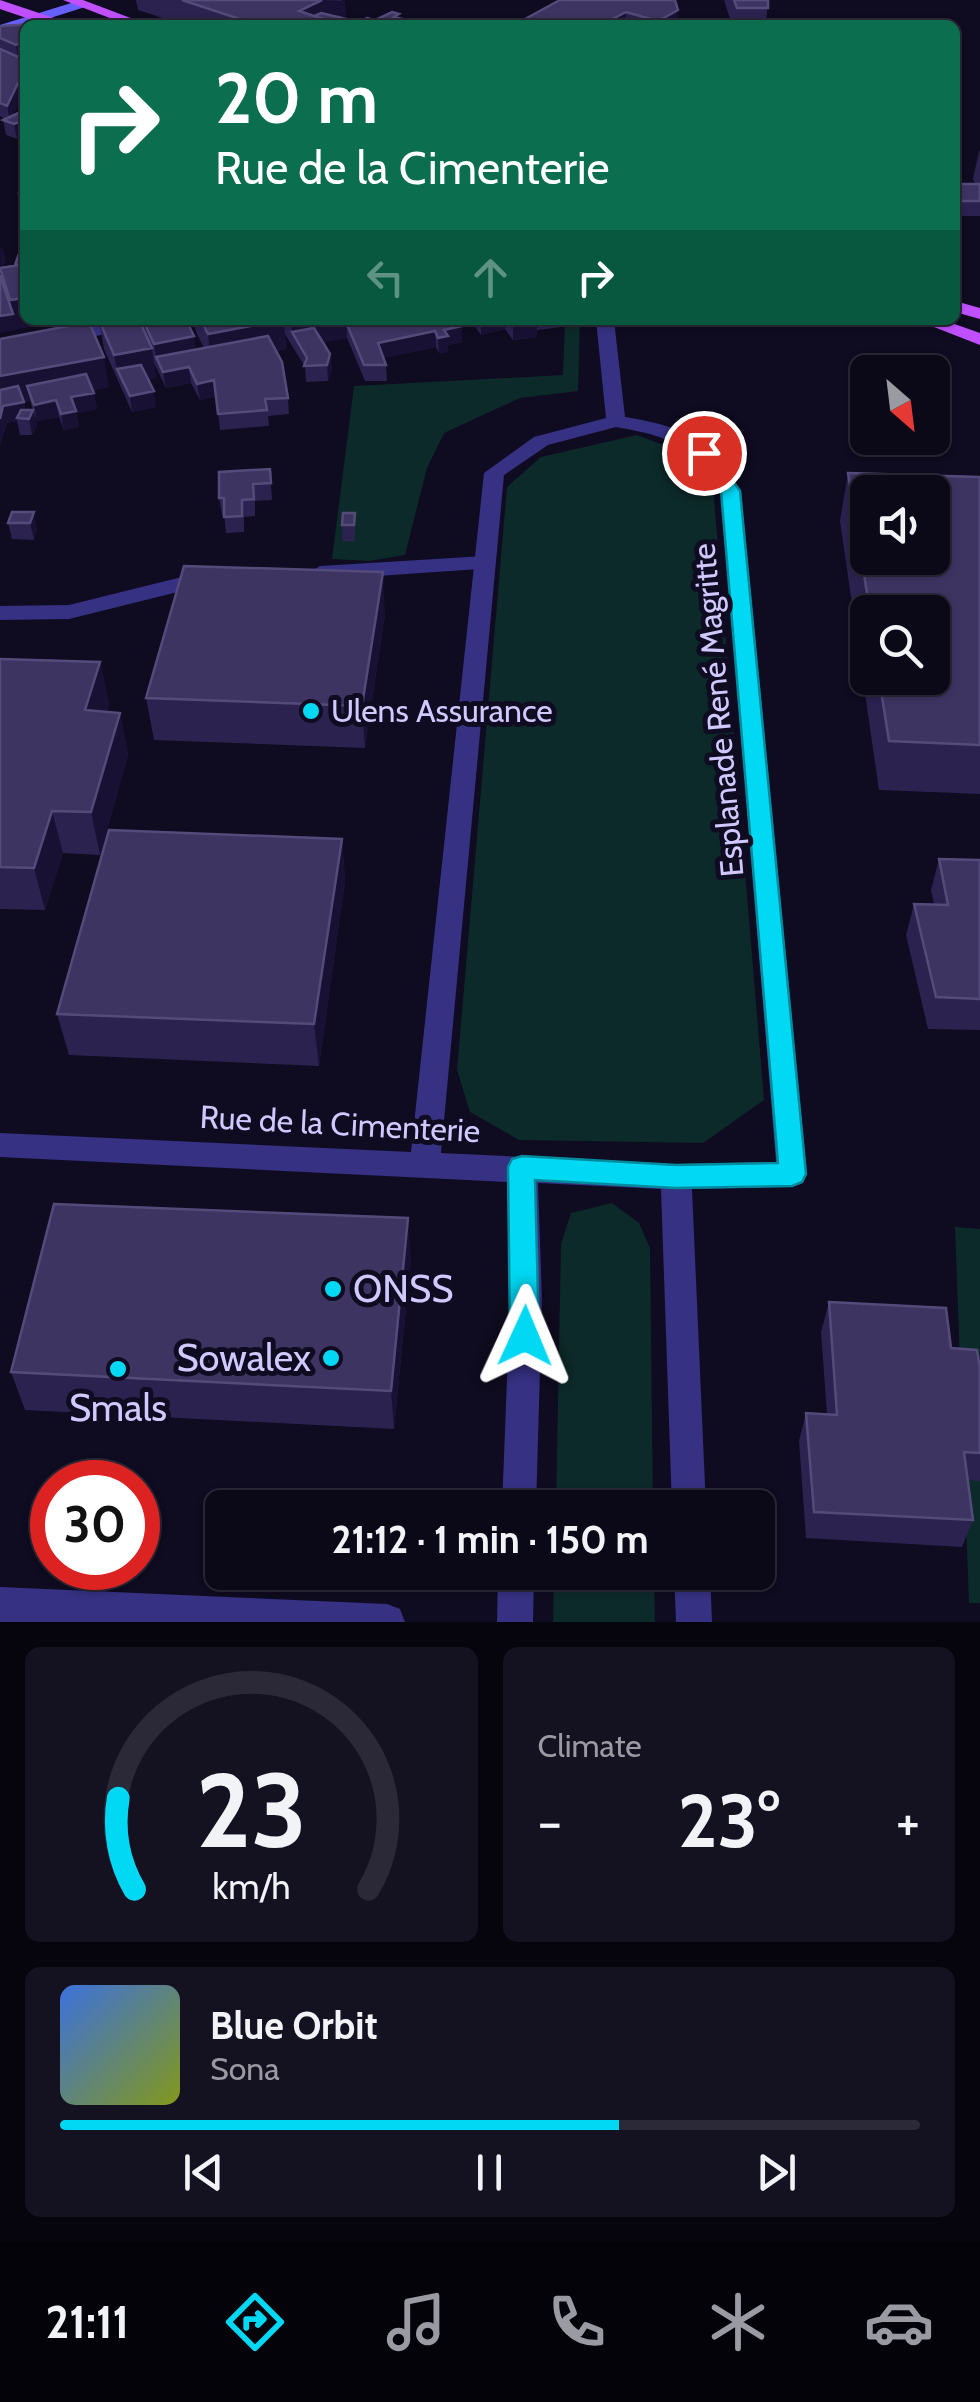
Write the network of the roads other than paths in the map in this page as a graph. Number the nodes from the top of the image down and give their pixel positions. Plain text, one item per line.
1 (75, 2) edge
2 (0, 4) edge
3 (38, 17) junction
4 (29, 20) edge
5 (46, 20) edge
6 (127, 20) edge
7 (126, 325) edge
8 (605, 325) edge
9 (939, 325) edge
10 (980, 339) edge
11 (0, 348) edge
12 (616, 421) junction
13 (485, 563) junction
14 (302, 575) edge
15 (234, 576) edge
16 (0, 613) edge
17 (0, 1144) edge
18 (426, 1162) junction
19 (522, 1167) junction
20 (676, 1177) junction
21 (520, 1490) edge
22 (689, 1490) edge
23 (515, 1590) edge
24 (693, 1590) edge
25 (0, 1606) edge
26 (387, 1622) edge
27 (514, 1622) edge
28 (694, 1622) edge

1 - 3 main road
1 - 6 main road
2 - 3 main road
3 - 4 main road
3 - 5 main road
7 - 11 street
8 - 12 street
9 - 10 main road
12 - 13 street, Esplanade René Magritte
12 - 20 street, Esplanade René Magritte
13 - 14 street
13 - 18 street, Esplanade René Magritte
15 - 16 street
17 - 18 street, Rue de la Cimenterie
18 - 19 street, Rue de la Cimenterie
19 - 20 street, Rue de la Cimenterie
19 - 21 street
20 - 22 street
23 - 27 street
24 - 28 street
25 - 26 street

